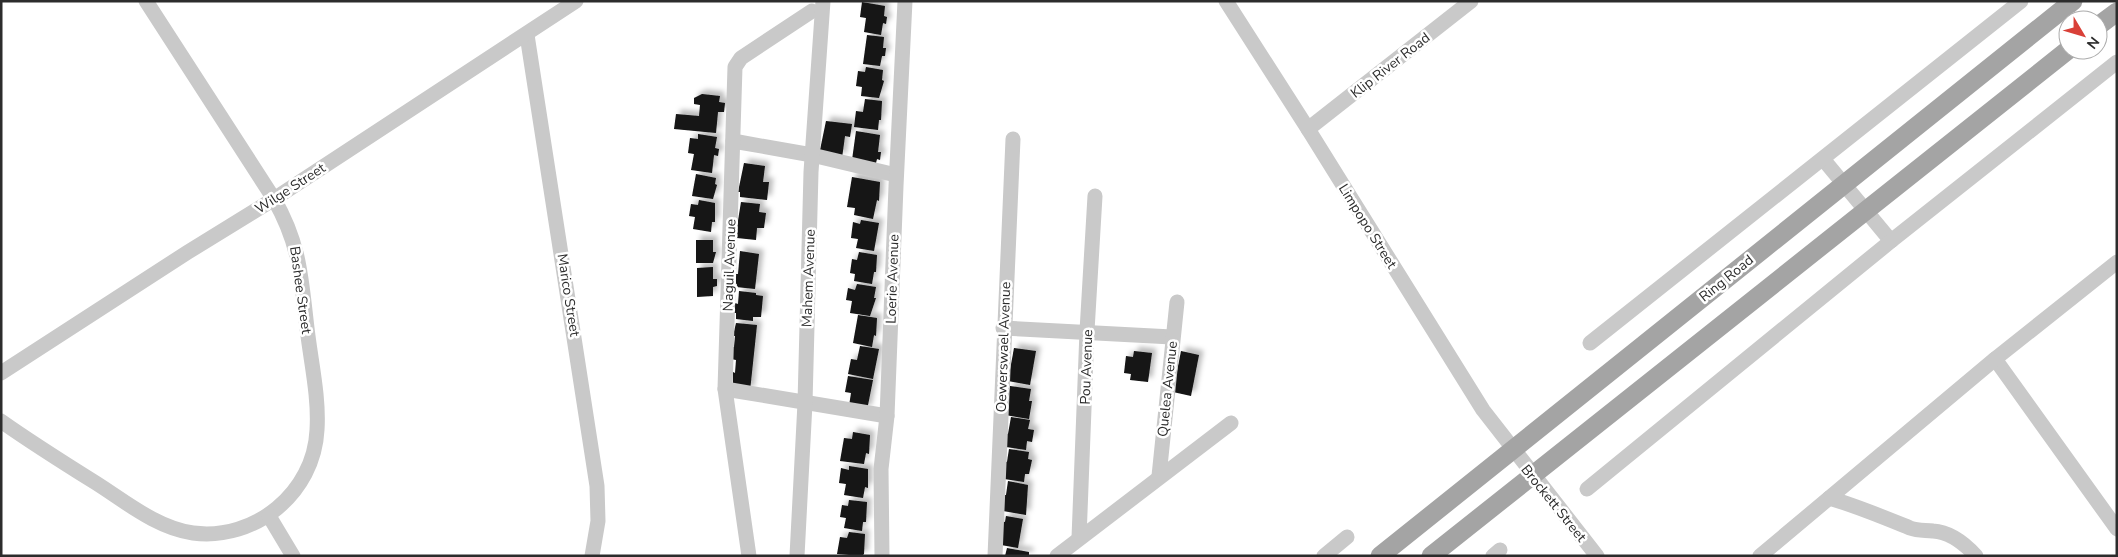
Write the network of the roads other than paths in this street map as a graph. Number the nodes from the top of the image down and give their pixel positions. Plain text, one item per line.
1 (146, 1) edge
2 (576, 1) edge
3 (824, 1) edge
4 (905, 1) edge
5 (1226, 1) edge
6 (1471, 1) edge
7 (2021, 1) edge
8 (2073, 1) edge
9 (808, 6) edge
10 (823, 26) junction
11 (527, 35) junction
12 (2058, 58) edge
13 (2117, 62) edge
14 (1308, 129) junction
15 (1012, 139) dead end
16 (733, 141) junction
17 (812, 155) junction
18 (1823, 159) junction
19 (896, 175) junction
20 (1844, 184) junction
21 (1095, 196) dead end
22 (274, 199) junction
23 (1866, 210) junction
24 (1891, 241) junction
25 (2117, 262) edge
26 (1177, 302) dead end
27 (1004, 328) junction
28 (1087, 331) junction
29 (1172, 337) junction
30 (1590, 343) dead end
31 (1995, 359) junction
32 (1, 373) edge
33 (724, 389) junction
34 (805, 403) junction
35 (888, 416) junction
36 (1, 421) edge
37 (1231, 422) dead end
38 (1512, 450) junction
39 (1159, 476) junction
40 (1532, 476) junction
41 (1587, 489) dead end
42 (1829, 498) junction
43 (269, 516) junction
44 (2117, 529) edge
45 (1347, 537) dead end
46 (1079, 538) junction
47 (293, 556) edge
48 (592, 556) edge
49 (749, 556) edge
50 (797, 556) edge
51 (882, 556) edge
52 (995, 556) edge
53 (1057, 556) edge
54 (1324, 556) edge
55 (1380, 556) edge
56 (1431, 556) edge
57 (1597, 556) edge
58 (1760, 556) edge
59 (1976, 556) edge

1 - 22 street, Bashee Street
2 - 11 street, Wilge Street
3 - 10 street, Mahem Avenue
4 - 19 street, Loerie Avenue
5 - 14 street, Limpopo Street
6 - 14 street, Klip River Road
7 - 18 street
8 - 20 main road, Ring Road
9 - 10 street
9 - 16 street, Naguil Avenue
10 - 17 street, Mahem Avenue
11 - 22 street, Wilge Street
11 - 48 street, Marico Street
12 - 23 main road
13 - 24 street
14 - 38 street, Limpopo Street
15 - 27 street, Oewerswael Avenue
16 - 17 street
16 - 33 street, Naguil Avenue
17 - 19 street
17 - 34 street, Mahem Avenue
18 - 20 street
18 - 30 street
19 - 35 street, Loerie Avenue
20 - 23 street
20 - 38 main road, Ring Road
21 - 28 street, Pou Avenue
22 - 32 street, Wilge Street
22 - 43 street, Bashee Street
23 - 24 street
23 - 40 main road
24 - 41 street
25 - 31 street
26 - 29 street, Quelea Avenue
27 - 28 street
27 - 52 street, Oewerswael Avenue
28 - 29 street
28 - 46 street, Pou Avenue
29 - 39 street, Quelea Avenue
31 - 42 street
31 - 44 street
33 - 34 street
33 - 49 street, Naguil Avenue
34 - 35 street
34 - 50 street, Mahem Avenue
35 - 51 street, Loerie Avenue
36 - 43 street, Bashee Street
37 - 39 street
38 - 40 street, Brockett Street
38 - 55 main road, Ring Road
39 - 46 street
40 - 56 main road
40 - 57 street, Brockett Street
42 - 58 street
42 - 59 street
43 - 47 street
45 - 54 street
46 - 53 street

